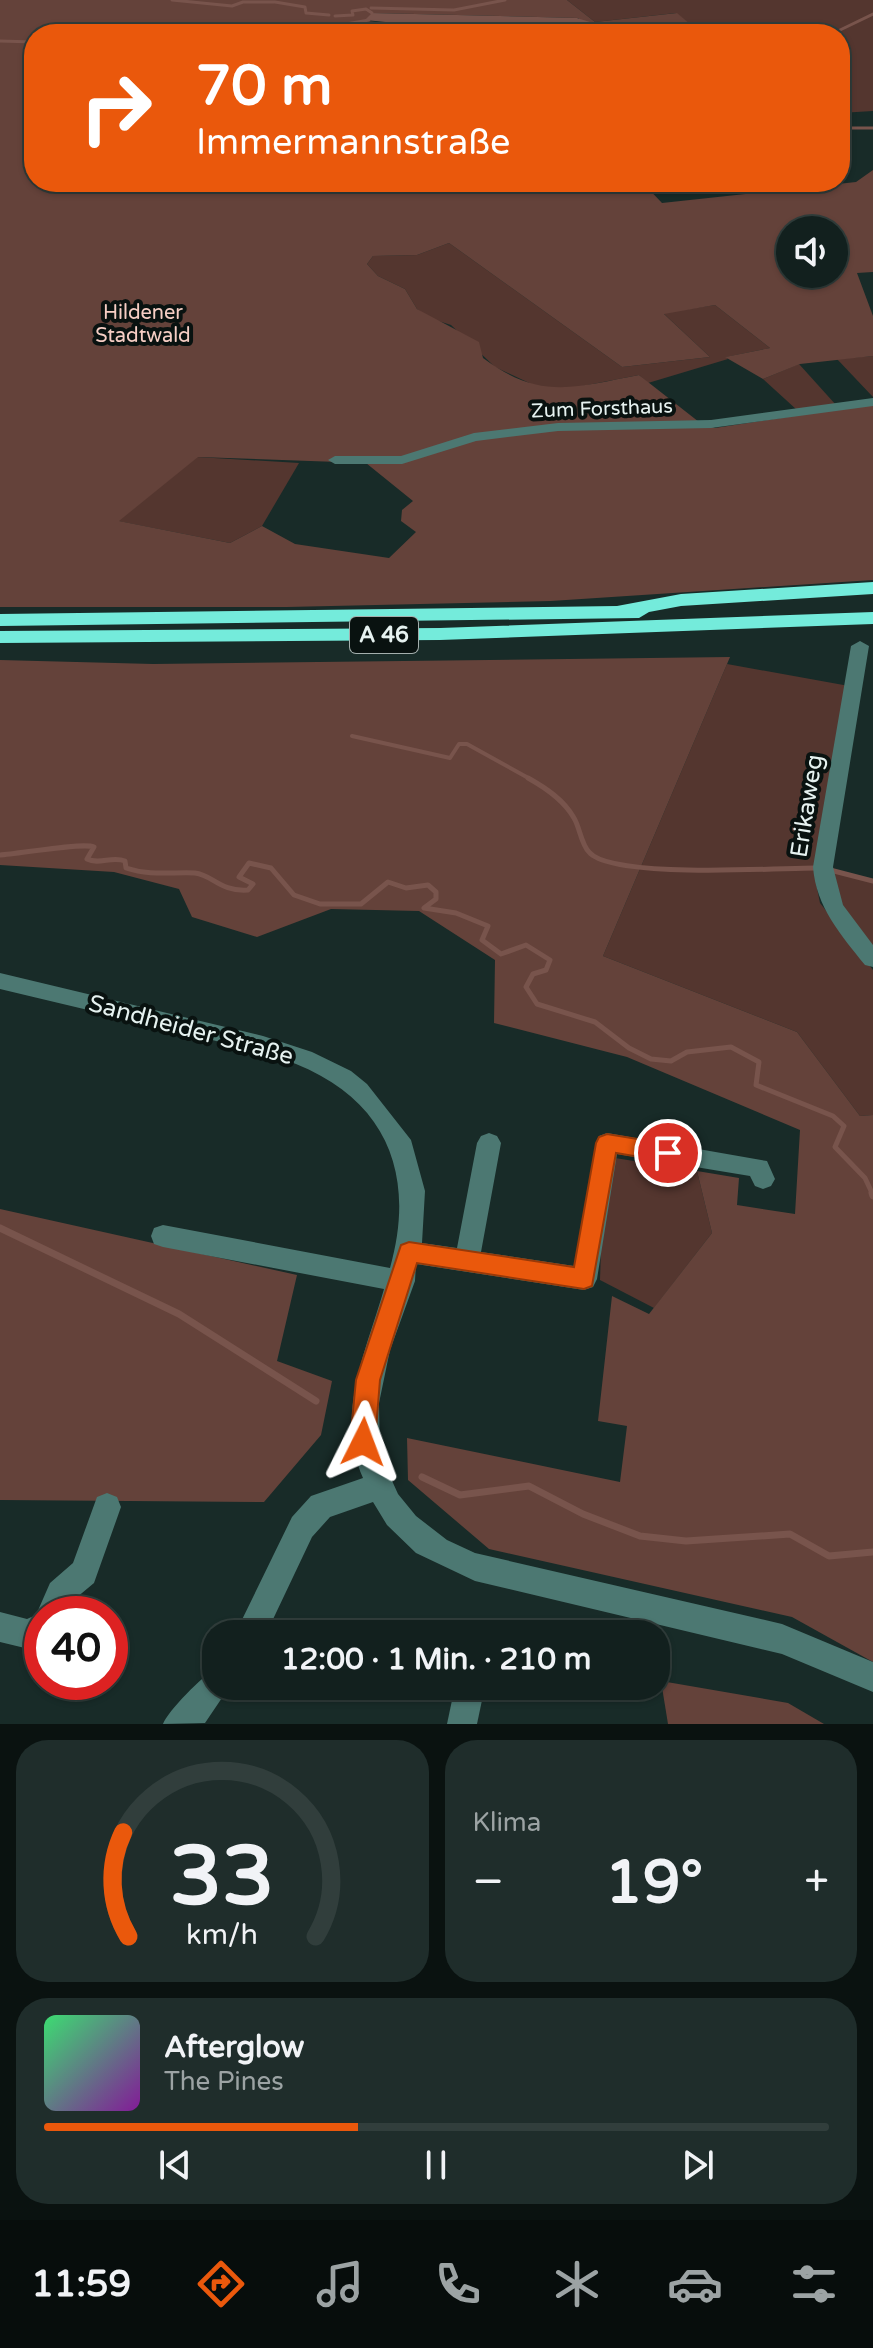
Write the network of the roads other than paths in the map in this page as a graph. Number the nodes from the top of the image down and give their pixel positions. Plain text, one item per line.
1 (873, 402) edge
2 (335, 460) dead end
3 (873, 588) edge
4 (873, 603) edge
5 (616, 612) junction
6 (873, 618) edge
7 (0, 620) edge
8 (769, 623) junction
9 (873, 629) edge
10 (0, 637) edge
11 (860, 646) dead end
12 (873, 959) edge
13 (0, 981) edge
14 (489, 1143) dead end
15 (763, 1179) dead end
16 (163, 1236) dead end
17 (409, 1252) junction
18 (467, 1260) junction
19 (402, 1281) junction
20 (376, 1487) junction
21 (107, 1507) dead end
22 (59, 1596) edge
23 (257, 1620) edge
24 (0, 1627) edge
25 (24, 1633) edge
26 (873, 1677) edge
27 (203, 1700) edge
28 (467, 1700) edge
29 (178, 1724) edge
30 (462, 1724) edge

1 - 2 street, Zum Forsthaus
3 - 5 highway
4 - 5 highway, A 46
5 - 7 highway, A 46
6 - 8 highway, A 46
8 - 9 highway
8 - 10 highway, A 46
11 - 12 street, Erikaweg
13 - 17 street, Sandheider Straße
14 - 18 street
15 - 18 street
16 - 19 street
17 - 18 street
17 - 19 street, Sandheider Straße
19 - 20 street, Sandheider Straße
20 - 23 street
20 - 26 street, Sandheider Straße
21 - 22 street
24 - 25 street
27 - 29 street
28 - 30 street

